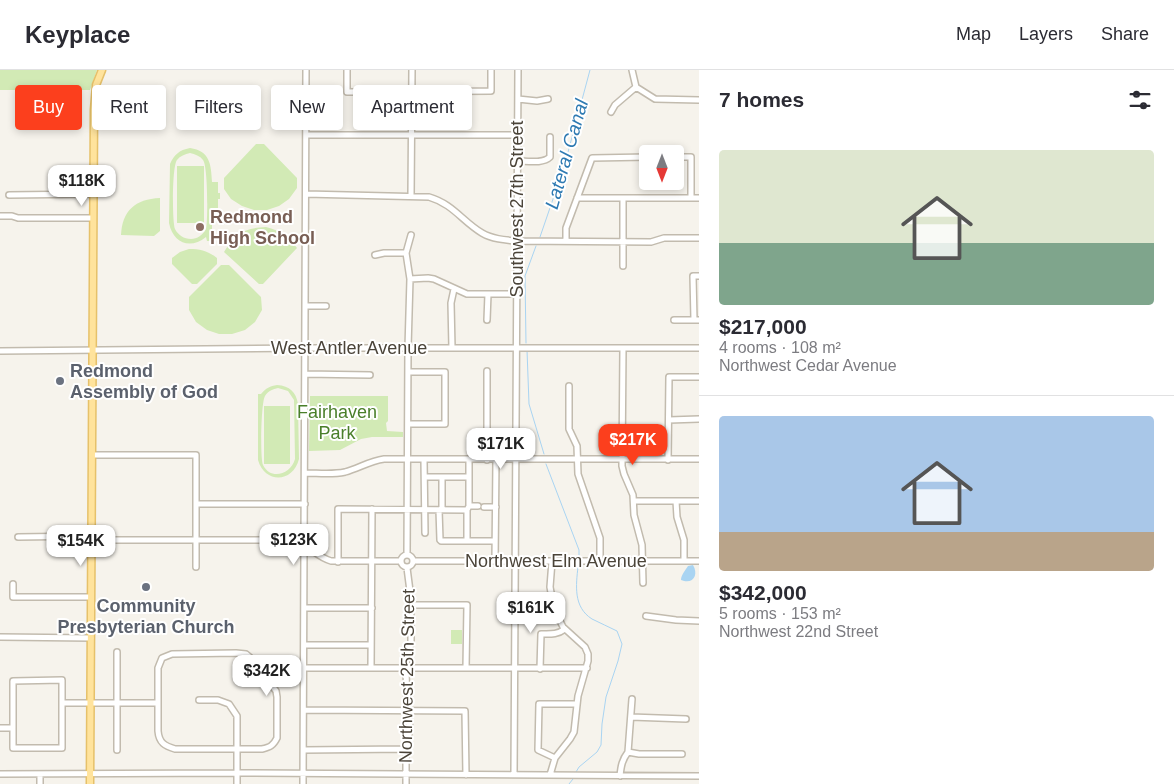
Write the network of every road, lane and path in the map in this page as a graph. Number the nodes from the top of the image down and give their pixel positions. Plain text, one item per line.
1 (102, 70) edge
2 (306, 70) edge
3 (412, 70) edge
4 (491, 70) edge
5 (518, 70) edge
6 (632, 70) edge
7 (347, 72) edge
8 (412, 85) edge
9 (636, 87) junction
10 (353, 92) edge
11 (472, 92) edge
12 (518, 99) junction
13 (548, 99) dead end
14 (699, 100) edge
15 (611, 112) dead end
16 (411, 130) edge
17 (411, 135) junction
18 (517, 135) junction
19 (306, 136) junction
20 (550, 137) dead end
21 (639, 157) edge
22 (684, 157) edge
23 (517, 161) junction
24 (93, 194) junction
25 (306, 194) junction
26 (10, 195) dead end
27 (411, 196) junction
28 (577, 198) junction
29 (623, 198) junction
30 (691, 198) junction
31 (699, 198) edge
32 (0, 216) edge
33 (93, 218) junction
34 (411, 235) dead end
35 (699, 238) edge
36 (517, 241) junction
37 (566, 241) junction
38 (623, 242) junction
39 (406, 254) junction
40 (375, 255) dead end
41 (623, 266) dead end
42 (696, 276) edge
43 (410, 279) junction
44 (454, 289) junction
45 (488, 294) junction
46 (517, 294) junction
47 (305, 306) junction
48 (326, 306) dead end
49 (487, 320) dead end
50 (674, 320) dead end
51 (696, 320) edge
52 (305, 348) junction
53 (408, 348) junction
54 (452, 348) junction
55 (516, 348) junction
56 (623, 348) junction
57 (699, 348) edge
58 (93, 349) junction
59 (0, 351) edge
60 (487, 371) dead end
61 (408, 372) junction
62 (305, 374) junction
63 (370, 375) dead end
64 (699, 377) edge
65 (568, 386) dead end
66 (699, 419) edge
67 (669, 420) junction
68 (408, 424) junction
69 (93, 455) junction
70 (622, 459) junction
71 (408, 460) junction
72 (424, 460) junction
73 (469, 460) junction
74 (487, 460) junction
75 (496, 460) junction
76 (516, 460) junction
77 (578, 460) junction
78 (668, 460) junction
79 (699, 460) edge
80 (305, 473) junction
81 (425, 477) junction
82 (442, 477) junction
83 (469, 477) junction
84 (634, 501) junction
85 (676, 501) junction
86 (699, 501) edge
87 (196, 504) junction
88 (304, 504) junction
89 (496, 507) junction
90 (468, 508) junction
91 (372, 509) junction
92 (407, 510) junction
93 (425, 510) junction
94 (441, 510) junction
95 (425, 533) dead end
96 (18, 537) dead end
97 (92, 538) junction
98 (196, 540) junction
99 (467, 541) junction
100 (496, 541) junction
101 (304, 545) junction
102 (407, 555) junction
103 (400, 561) junction
104 (413, 561) junction
105 (496, 561) junction
106 (515, 561) junction
107 (552, 561) junction
108 (600, 561) junction
109 (642, 561) junction
110 (684, 561) junction
111 (699, 561) edge
112 (338, 562) junction
113 (372, 562) junction
114 (196, 567) dead end
115 (407, 568) junction
116 (643, 583) dead end
117 (14, 584) dead end
118 (91, 597) junction
119 (411, 605) junction
120 (304, 608) junction
121 (372, 608) junction
122 (646, 616) dead end
123 (699, 620) edge
124 (565, 629) junction
125 (0, 637) edge
126 (91, 638) junction
127 (304, 645) junction
128 (371, 646) junction
129 (117, 652) dead end
130 (303, 668) junction
131 (371, 668) junction
132 (406, 668) junction
133 (466, 668) junction
134 (515, 668) junction
135 (587, 668) junction
136 (540, 669) junction
137 (632, 699) dead end
138 (199, 700) dead end
139 (62, 703) junction
140 (118, 703) junction
141 (158, 703) junction
142 (91, 704) junction
143 (577, 704) junction
144 (304, 710) junction
145 (408, 710) junction
146 (631, 717) junction
147 (686, 719) dead end
148 (0, 728) edge
149 (13, 728) junction
150 (237, 749) junction
151 (406, 749) junction
152 (117, 750) dead end
153 (304, 750) junction
154 (628, 752) junction
155 (682, 754) dead end
156 (555, 758) junction
157 (238, 773) junction
158 (0, 774) edge
159 (40, 774) junction
160 (90, 774) junction
161 (303, 774) junction
162 (406, 775) junction
163 (466, 775) junction
164 (514, 775) junction
165 (550, 775) junction
166 (620, 776) junction
167 (699, 776) edge
168 (40, 784) edge
169 (90, 784) edge
170 (237, 784) edge
171 (303, 784) edge
172 (406, 784) edge

1 - 24 main road
2 - 19 street
3 - 8 street
4 - 11 street
5 - 12 street, Southwest 27th Street
6 - 9 street
7 - 10 street
9 - 14 street
9 - 15 street
12 - 13 street
12 - 18 street, Southwest 27th Street
16 - 17 street
17 - 18 street
17 - 19 street
17 - 27 street
18 - 23 street, Southwest 27th Street
19 - 25 street
20 - 23 street
21 - 28 street
22 - 30 street
23 - 36 street, Southwest 27th Street
24 - 26 street
24 - 33 main road
25 - 27 street
25 - 47 street
27 - 36 street
28 - 29 street
28 - 37 street
29 - 30 street
29 - 38 street
30 - 31 street
32 - 33 street
33 - 58 main road
34 - 39 street
35 - 38 street
36 - 37 street
36 - 46 street, Southwest 27th Street
37 - 38 street
38 - 41 street
39 - 40 street
39 - 43 street
42 - 51 street
43 - 44 street
43 - 53 street
44 - 45 street
44 - 54 street
45 - 46 street
45 - 49 street
46 - 55 street, Southwest 27th Street
47 - 48 street
47 - 52 street
50 - 51 street
52 - 53 street, West Antler Avenue
52 - 58 street, West Antler Avenue
52 - 62 street
53 - 54 street, West Antler Avenue
53 - 61 street
54 - 55 street, West Antler Avenue
55 - 56 street, West Antler Avenue
55 - 76 street, Southwest 27th Street
56 - 57 street, West Antler Avenue
56 - 70 street
58 - 59 street, West Antler Avenue
58 - 69 main road
60 - 74 street
61 - 68 street
61 - 68 street
62 - 63 street
62 - 80 street
64 - 67 street
65 - 77 street
66 - 67 street
67 - 78 street
68 - 71 street
69 - 87 street
69 - 97 main road
70 - 77 street
70 - 78 street
70 - 84 street
71 - 72 street
71 - 80 street
71 - 92 street
72 - 73 street
72 - 81 street
73 - 74 street
73 - 83 street
74 - 75 street
75 - 76 street
75 - 89 street
76 - 77 street
76 - 106 street, Southwest 27th Street
77 - 108 street
78 - 79 street
80 - 88 street
81 - 82 street
81 - 93 street
82 - 83 street
82 - 94 street
83 - 90 street
84 - 85 street
84 - 109 street
85 - 86 street
85 - 110 street
87 - 88 street
87 - 98 street
88 - 101 street
89 - 90 street
89 - 100 street
90 - 94 street
90 - 99 street
91 - 92 street
91 - 112 street
91 - 113 street
92 - 93 street
92 - 102 street
93 - 94 street
93 - 95 street
94 - 99 street
96 - 97 street
97 - 98 street
97 - 118 main road
98 - 101 street
98 - 114 street
99 - 100 street
100 - 105 street
101 - 112 street
101 - 120 street
102 - 103 street
102 - 104 street
103 - 113 street
103 - 115 street
104 - 105 street, Northwest Elm Avenue
104 - 115 street
105 - 106 street, Northwest Elm Avenue
106 - 107 street, Northwest Elm Avenue
106 - 134 street, Southwest 27th Street
107 - 108 street, Northwest Elm Avenue
107 - 124 street
108 - 109 street, Northwest Elm Avenue
109 - 110 street, Northwest Elm Avenue
109 - 116 street
110 - 111 street, Northwest Elm Avenue
112 - 113 street
113 - 121 street
115 - 119 street, Northwest 25th Street
117 - 118 street
118 - 126 main road
119 - 132 street, Northwest 25th Street
119 - 133 street
120 - 121 street
120 - 127 street
121 - 128 street
122 - 123 street
124 - 135 street
124 - 136 street
125 - 126 street
126 - 142 main road
127 - 128 street
127 - 130 street
128 - 131 street
129 - 140 street
130 - 131 street
130 - 144 street
131 - 132 street
132 - 133 street
132 - 145 street, Northwest 25th Street
133 - 134 street
134 - 136 street
134 - 164 street, Southwest 27th Street
135 - 136 street
135 - 143 street
137 - 146 street
138 - 150 street
139 - 142 street
139 - 149 street
139 - 149 street
140 - 141 street
140 - 142 street
140 - 152 street
141 - 150 street
141 - 150 street
142 - 160 main road
143 - 156 street
143 - 156 street
144 - 145 street
144 - 153 street
145 - 151 street, Northwest 25th Street
145 - 163 street
146 - 147 street
146 - 154 street
148 - 149 street
150 - 157 street
151 - 153 street
151 - 162 street, Northwest 25th Street
153 - 161 street
154 - 155 street
154 - 166 street
156 - 165 street
157 - 160 street
157 - 161 street
157 - 170 street
158 - 159 street
159 - 160 street
159 - 168 street
160 - 169 main road
161 - 162 street
161 - 171 street
162 - 163 street
162 - 172 street, Northwest 25th Street
163 - 164 street
164 - 165 street
165 - 166 street
166 - 167 street

